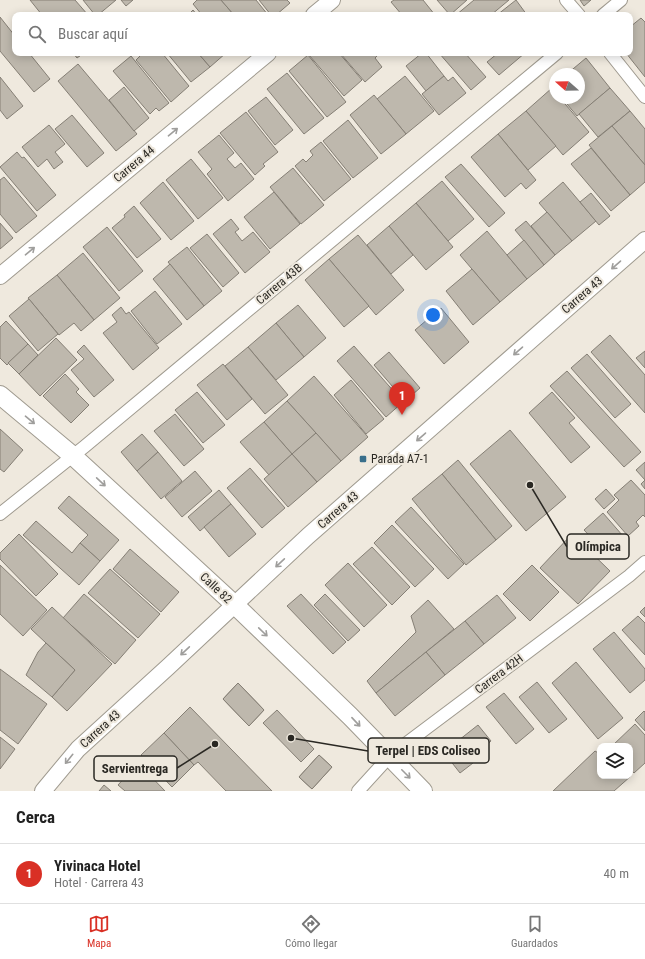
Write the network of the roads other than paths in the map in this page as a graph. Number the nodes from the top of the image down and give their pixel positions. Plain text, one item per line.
1 (332, 0) edge
2 (566, 0) edge
3 (621, 0) edge
4 (318, 12) edge
5 (576, 12) edge
6 (607, 12) edge
7 (264, 56) edge
8 (553, 56) edge
9 (612, 56) edge
10 (645, 97) edge
11 (645, 240) edge
12 (0, 276) edge
13 (0, 395) edge
14 (73, 456) junction
15 (0, 514) edge
16 (645, 562) edge
17 (235, 605) junction
18 (389, 757) junction
19 (43, 791) edge
20 (358, 791) edge
21 (423, 791) edge

1 - 4 street
2 - 5 street
3 - 6 street
12 -> 7 street, Carrera 44
8 - 14 street, Carrera 43B
9 - 10 street
11 -> 17 street, Carrera 43
13 -> 14 main road, Calle 82
14 - 15 street, Carrera 43B
14 -> 17 main road, Calle 82
16 - 18 street, Carrera 42H
17 -> 18 main road, Calle 82
17 -> 19 street, Carrera 43
18 - 20 street, Carrera 42H
18 -> 21 main road, Calle 82

